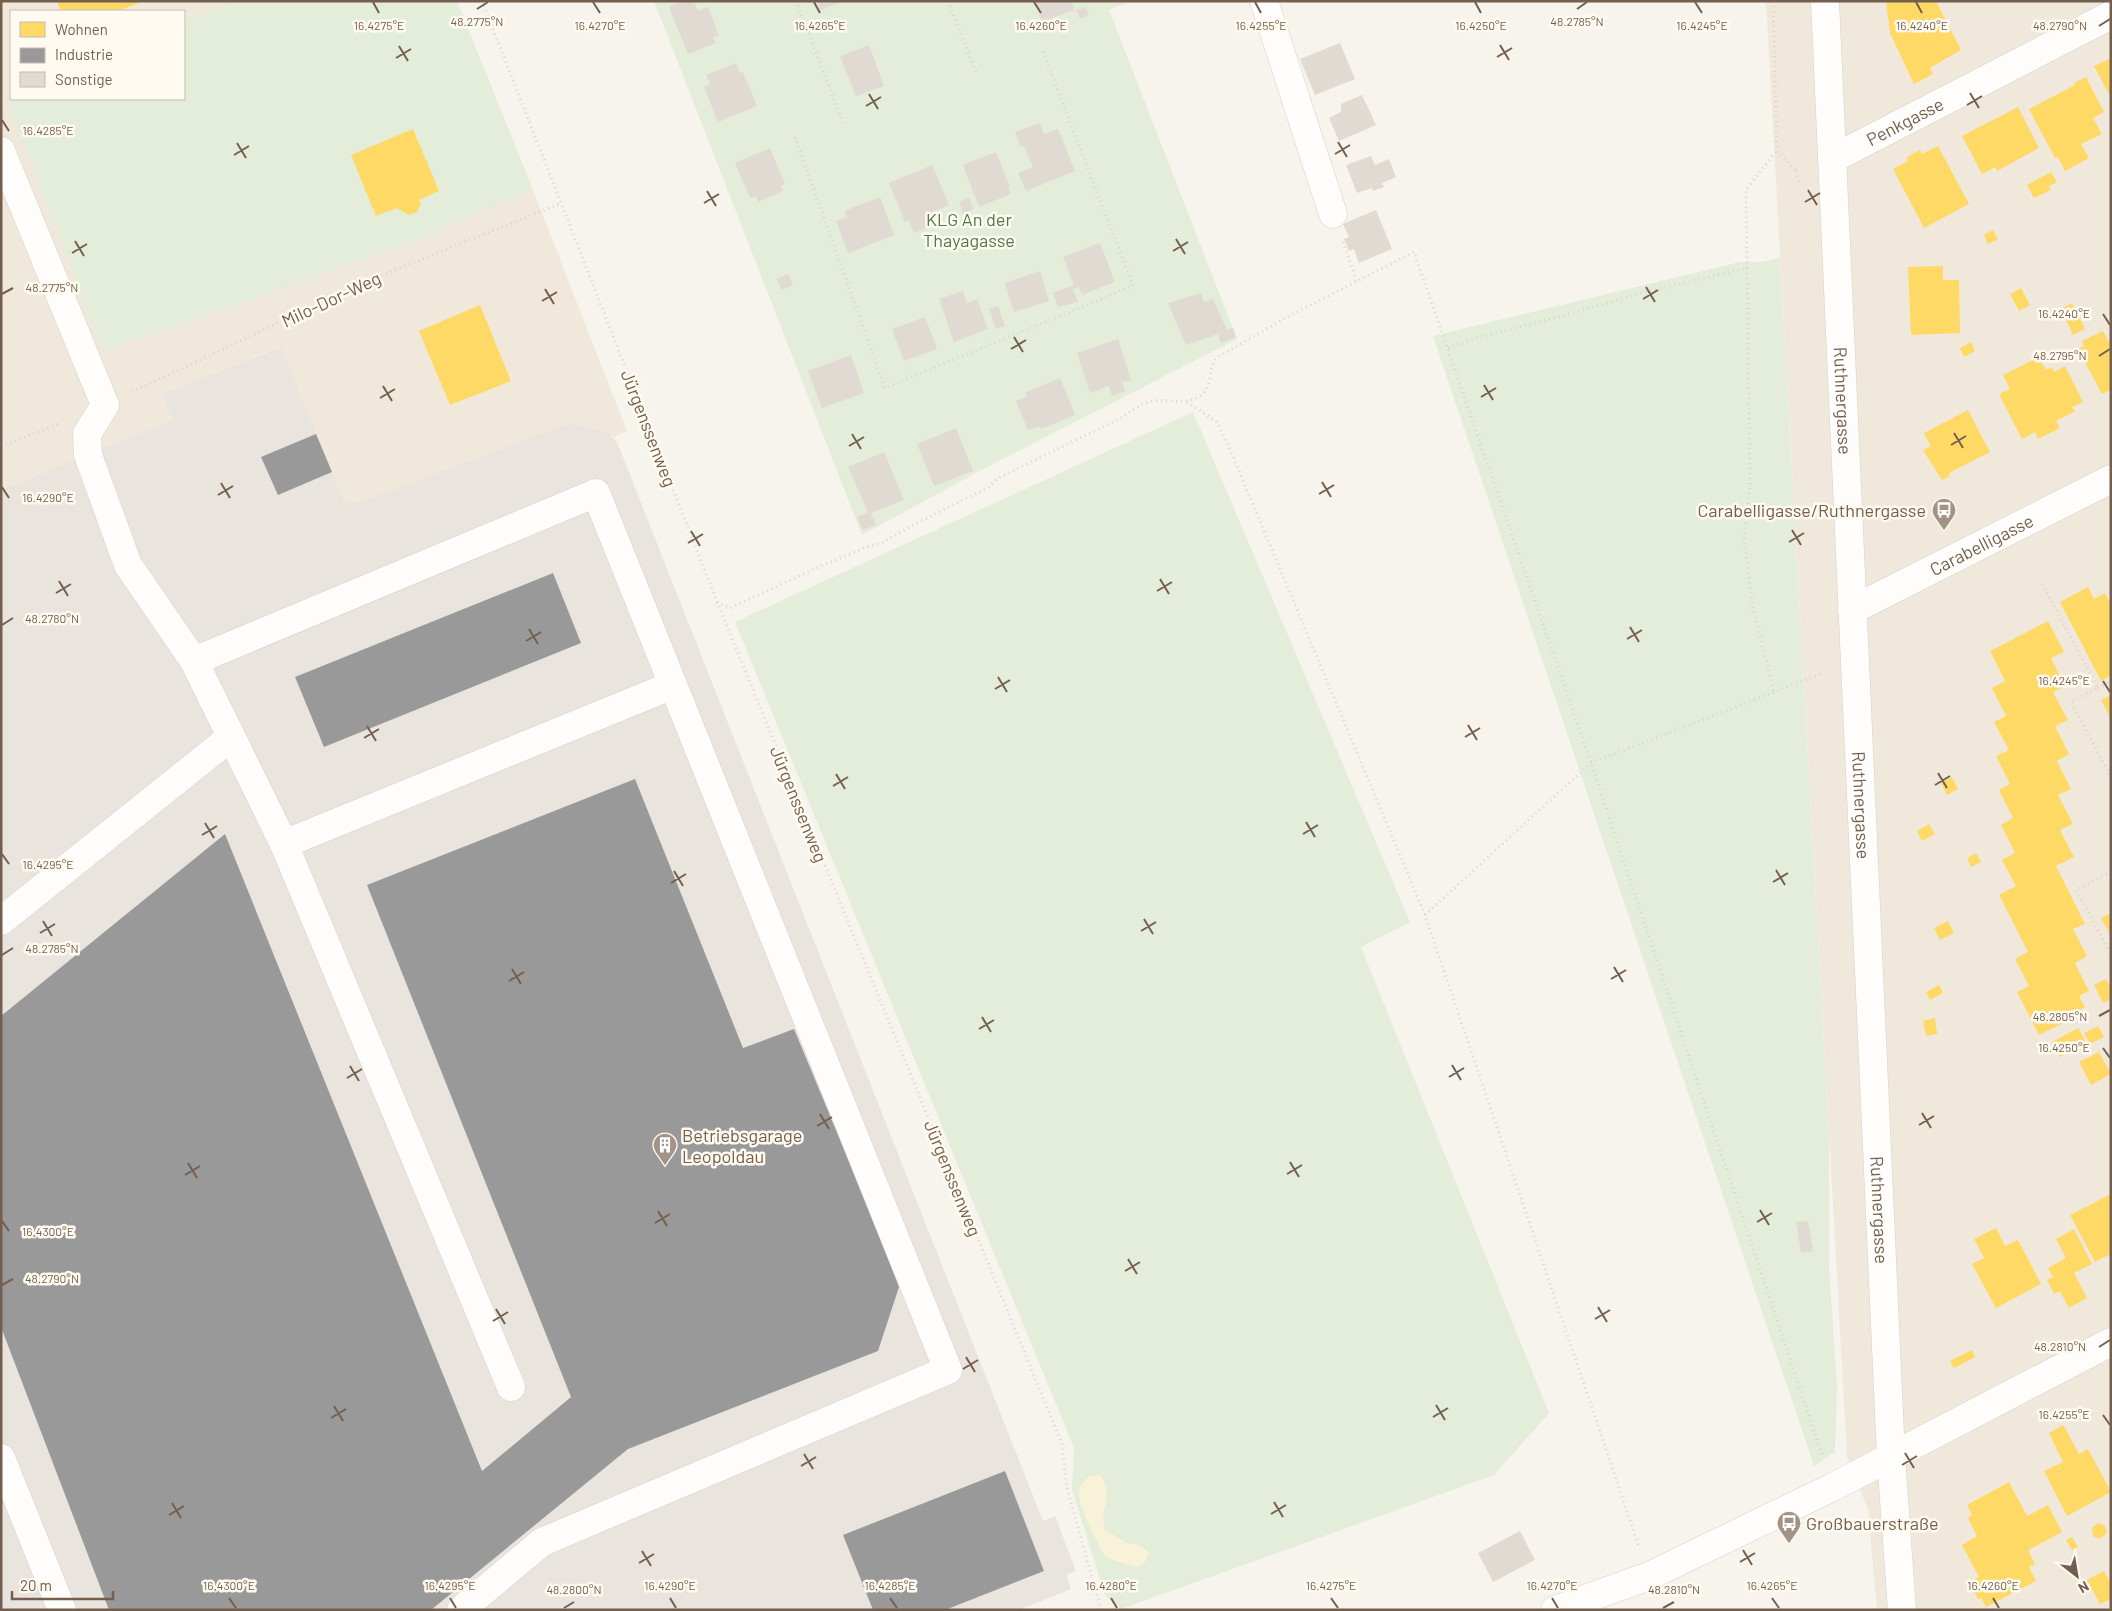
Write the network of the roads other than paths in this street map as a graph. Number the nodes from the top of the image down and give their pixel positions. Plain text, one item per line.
1 (1264, 1) edge
2 (1825, 1) edge
3 (2111, 14) edge
4 (1, 151) edge
5 (1832, 159) junction
6 (1333, 214) road end
7 (2111, 479) edge
8 (1852, 610) junction
9 (194, 661) junction
10 (673, 685) junction
11 (231, 737) junction
12 (284, 844) junction
13 (1, 921) edge
14 (2111, 1342) edge
15 (511, 1386) dead end
16 (1891, 1457) junction
17 (1, 1458) edge
18 (62, 1610) edge
19 (461, 1610) edge
20 (1555, 1610) edge
21 (1902, 1610) edge

1 - 6 street
2 - 5 street, Ruthnergasse
3 - 5 street, Penkgasse
4 - 9 street
5 - 8 street, Ruthnergasse
7 - 8 street, Carabelligasse
8 - 16 street, Ruthnergasse
9 - 10 street
9 - 11 street
10 - 12 street
10 - 19 street
11 - 12 street
11 - 13 street
12 - 15 street
14 - 16 street
16 - 20 street
16 - 21 street, Ruthnergasse
17 - 18 street

